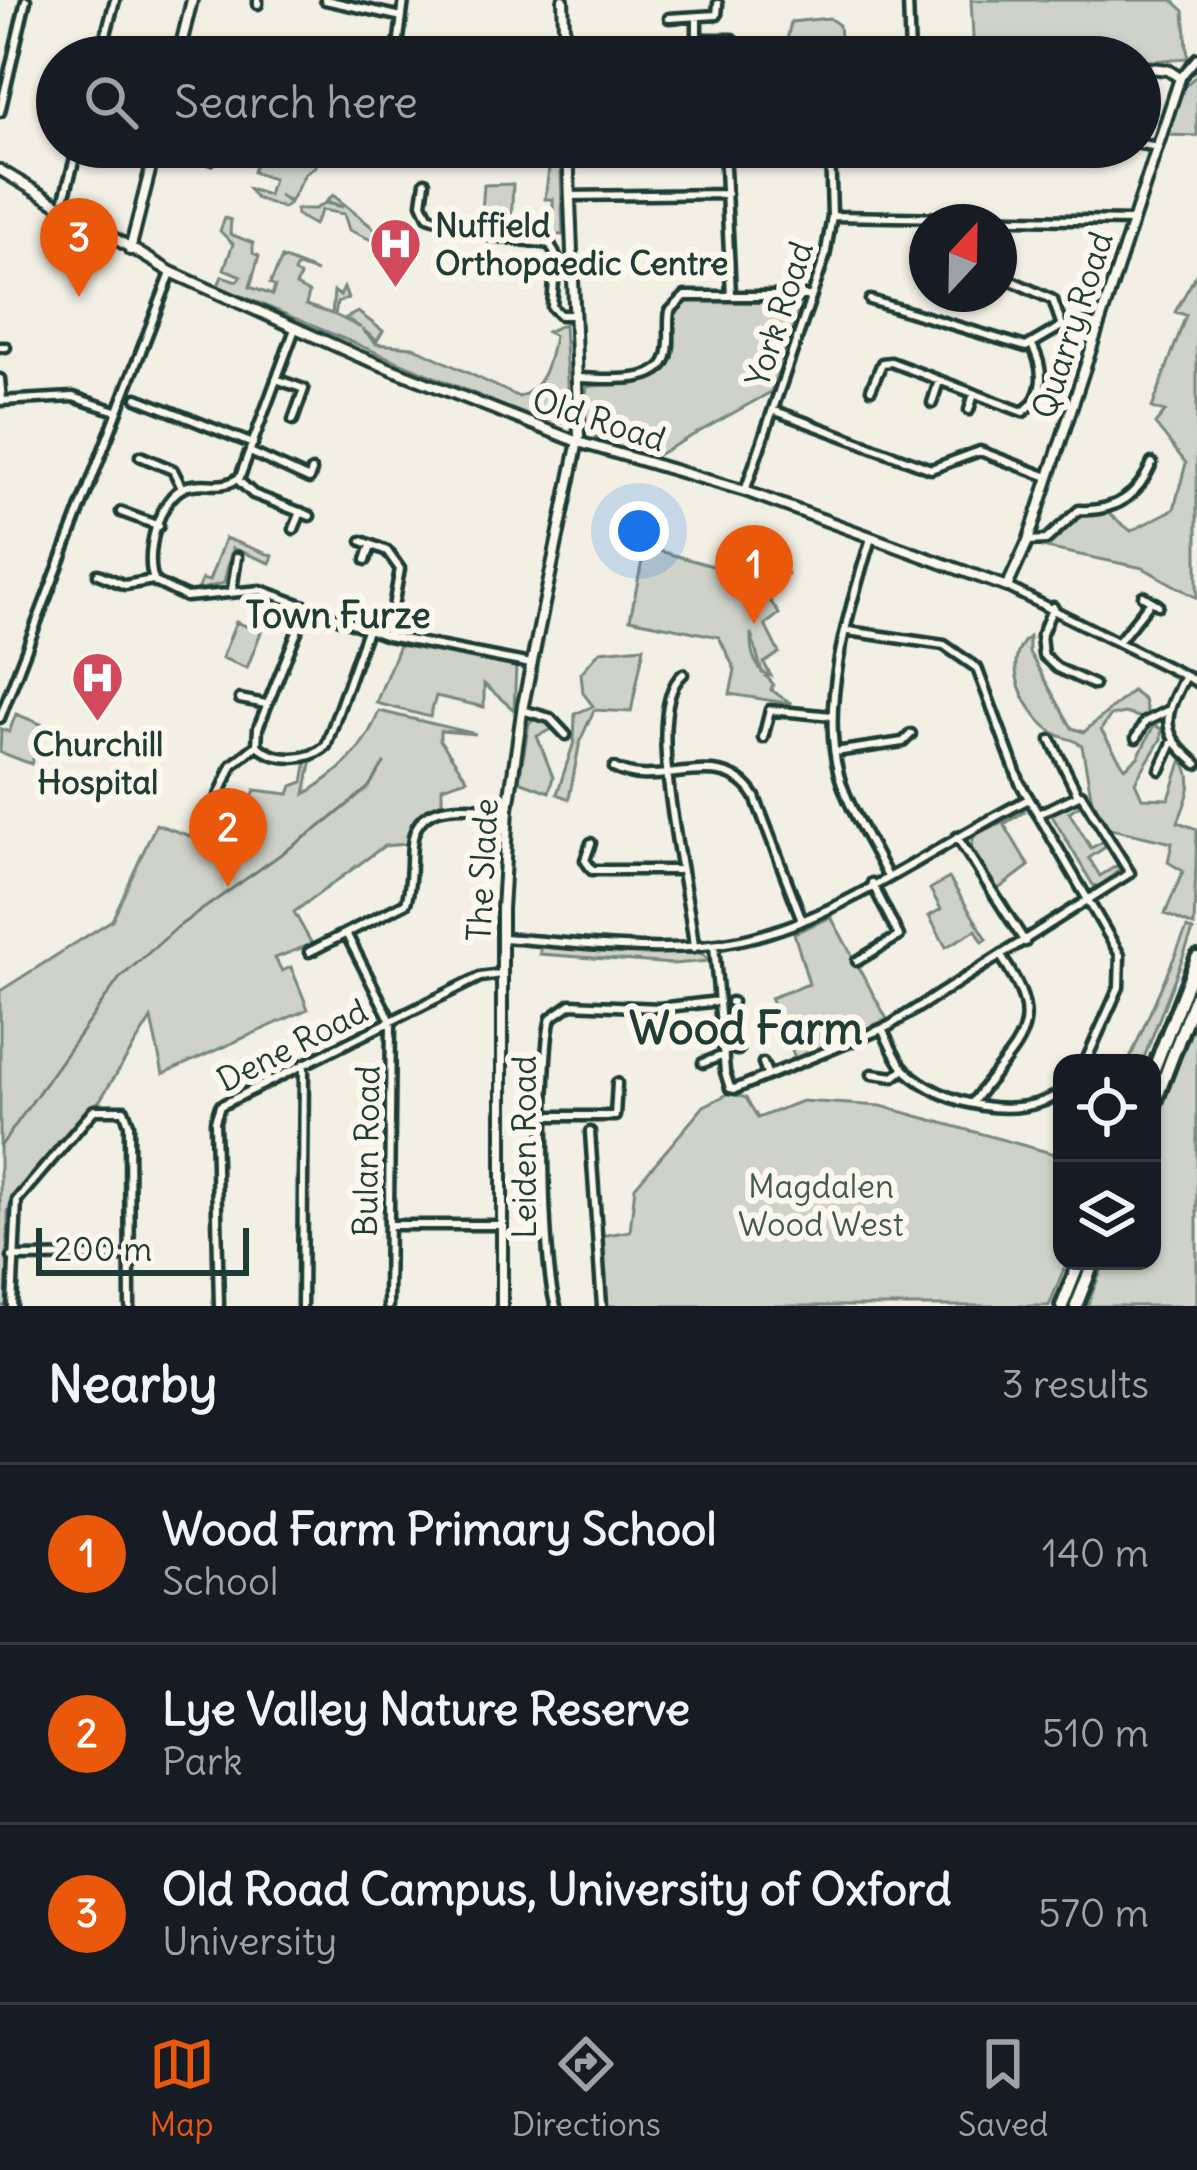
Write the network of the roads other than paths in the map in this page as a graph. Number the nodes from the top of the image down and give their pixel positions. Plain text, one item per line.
1 (26, 0) edge
2 (115, 0) edge
3 (192, 0) edge
4 (325, 0) edge
5 (404, 0) edge
6 (562, 0) edge
7 (908, 0) edge
8 (718, 4) dead end
9 (402, 17) junction
10 (697, 17) junction
11 (669, 18) dead end
12 (106, 36) edge
13 (183, 36) edge
14 (399, 36) edge
15 (564, 36) edge
16 (697, 36) edge
17 (909, 36) edge
18 (1197, 58) edge
19 (1193, 68) edge
20 (1161, 69) edge
21 (1180, 78) junction
22 (0, 112) edge
23 (1161, 126) edge
24 (72, 168) edge
25 (151, 168) edge
26 (568, 168) edge
27 (725, 168) edge
28 (831, 168) edge
29 (1147, 168) edge
30 (0, 170) edge
31 (425, 182) dead end
32 (727, 194) junction
33 (569, 196) junction
34 (62, 206) junction
35 (832, 216) junction
36 (1131, 221) junction
37 (130, 250) junction
38 (171, 272) junction
39 (1017, 283) edge
40 (731, 295) junction
41 (811, 296) junction
42 (870, 300) dead end
43 (574, 315) junction
44 (1098, 324) junction
45 (1062, 326) junction
46 (295, 329) junction
47 (1033, 347) junction
48 (577, 378) junction
49 (0, 379) edge
50 (277, 379) junction
51 (939, 381) junction
52 (871, 389) dead end
53 (974, 394) junction
54 (137, 398) dead end
55 (1, 401) edge
56 (932, 404) dead end
57 (772, 410) junction
58 (969, 410) dead end
59 (116, 411) junction
60 (293, 420) dead end
61 (578, 442) junction
62 (252, 448) junction
63 (140, 456) dead end
64 (1152, 463) dead end
65 (312, 471) dead end
66 (1048, 477) junction
67 (238, 480) junction
68 (182, 488) junction
69 (745, 491) junction
70 (121, 512) dead end
71 (301, 512) junction
72 (310, 516) dead end
73 (159, 526) junction
74 (294, 529) dead end
75 (871, 538) junction
76 (362, 541) dead end
77 (1028, 541) junction
78 (371, 545) junction
79 (237, 557) dead end
80 (366, 560) dead end
81 (98, 574) dead end
82 (153, 580) junction
83 (1007, 587) junction
84 (232, 590) junction
85 (1143, 596) dead end
86 (307, 607) junction
87 (1053, 608) junction
88 (367, 630) junction
89 (848, 631) junction
90 (387, 636) junction
91 (1119, 641) junction
92 (531, 664) junction
93 (683, 674) dead end
94 (1185, 676) junction
95 (1196, 679) edge
96 (1094, 685) dead end
97 (240, 699) dead end
98 (266, 704) junction
99 (522, 710) junction
100 (1167, 711) junction
101 (833, 716) junction
102 (0, 718) edge
103 (911, 734) dead end
104 (566, 735) dead end
105 (763, 738) dead end
106 (1136, 739) dead end
107 (1172, 742) junction
108 (1055, 744) dead end
109 (257, 745) junction
110 (835, 752) junction
111 (1197, 764) edge
112 (614, 768) dead end
113 (1160, 770) dead end
114 (670, 772) junction
115 (1077, 793) junction
116 (1029, 800) junction
117 (216, 803) dead end
118 (508, 809) junction
119 (1038, 814) junction
120 (957, 837) junction
121 (590, 843) dead end
122 (677, 870) junction
123 (887, 874) junction
124 (872, 883) junction
125 (1089, 900) junction
126 (802, 920) junction
127 (347, 935) junction
128 (502, 938) junction
129 (1025, 942) junction
130 (714, 945) junction
131 (694, 948) junction
132 (309, 952) dead end
133 (1002, 958) junction
134 (1197, 958) edge
135 (857, 962) dead end
136 (502, 974) junction
137 (1197, 992) edge
138 (719, 1001) junction
139 (391, 1021) junction
140 (882, 1029) junction
141 (1089, 1054) edge
142 (1160, 1054) edge
143 (724, 1055) junction
144 (763, 1063) dead end
145 (304, 1064) junction
146 (703, 1064) dead end
147 (904, 1069) junction
148 (766, 1073) dead end
149 (872, 1074) dead end
150 (617, 1083) dead end
151 (1161, 1086) edge
152 (1053, 1096) edge
153 (974, 1102) junction
154 (545, 1117) junction
155 (590, 1132) dead end
156 (389, 1225) junction
157 (501, 1225) junction
158 (129, 1256) junction
159 (12, 1257) junction
160 (1076, 1270) edge
161 (1090, 1270) edge
162 (12, 1306) edge
163 (130, 1306) edge
164 (219, 1306) edge
165 (302, 1306) edge
166 (388, 1306) edge
167 (502, 1306) edge
168 (556, 1306) edge
169 (602, 1306) edge
170 (1062, 1306) edge
171 (1076, 1306) edge

1 - 22 street
2 - 12 street
3 - 13 street
4 - 9 street
5 - 9 street
6 - 15 street
7 - 17 street
8 - 10 street
9 - 14 street
10 - 11 street
10 - 16 street
18 - 19 street
19 - 21 street
20 - 21 street
21 - 23 street, Quarry Road
24 - 34 street
25 - 37 street
26 - 33 street, The Slade
27 - 32 street
28 - 35 street, York Road
29 - 36 street, Quarry Road
30 - 34 street, Old Road
31 - 43 street
32 - 33 street
32 - 40 street
33 - 43 street, The Slade
34 - 37 street, Old Road
35 - 36 street
35 - 41 street, York Road
36 - 44 street, Quarry Road
37 - 38 street, Old Road
38 - 46 street, Old Road
38 - 59 street
39 - 45 street
40 - 41 street
40 - 48 street
41 - 57 street, York Road
42 - 47 street
43 - 48 street, The Slade
44 - 45 street
44 - 66 street, Quarry Road
45 - 47 street
46 - 50 street
46 - 61 street, Old Road
47 - 53 street
48 - 61 street, The Slade
49 - 55 street
50 - 60 street
50 - 62 street
51 - 52 street
51 - 53 street
51 - 56 street
53 - 58 street
54 - 62 street
55 - 59 street
57 - 66 street
57 - 69 street, York Road
59 - 102 street
61 - 69 street, Old Road
61 - 92 street, The Slade
62 - 65 street
62 - 67 street
63 - 68 street
64 - 77 street
66 - 77 street, Quarry Road
67 - 68 street
67 - 71 street
68 - 73 street
69 - 75 street, Old Road
70 - 73 street
71 - 72 street
71 - 74 street
73 - 82 street
75 - 83 street, Old Road
75 - 89 street
76 - 78 street
77 - 83 street, Quarry Road
78 - 80 street
78 - 90 street
79 - 84 street
81 - 82 street
82 - 84 street
83 - 87 street, Old Road
84 - 86 street
85 - 91 street
86 - 88 street
86 - 98 street
87 - 91 street, Old Road
87 - 96 street
88 - 90 street
88 - 109 street
89 - 101 street
89 - 116 street
90 - 92 street
91 - 94 street, Old Road
92 - 99 street, The Slade
93 - 114 street
94 - 95 street, Old Road
94 - 100 street
97 - 98 street
98 - 109 street
99 - 104 street
99 - 118 street, The Slade
100 - 106 street
100 - 107 street
101 - 105 street
101 - 110 street
103 - 110 street
107 - 111 street
107 - 113 street
108 - 115 street
109 - 117 street
110 - 123 street
112 - 114 street
114 - 122 street
114 - 126 street
115 - 119 street
115 - 125 street
116 - 119 street
116 - 120 street
118 - 127 street
118 - 128 street, The Slade
119 - 125 street
120 - 123 street
120 - 129 street
121 - 122 street
122 - 131 street
123 - 124 street
124 - 126 street
124 - 135 street
125 - 129 street
125 - 141 street
126 - 130 street
127 - 132 street
127 - 139 street, Bulan Road
128 - 131 street
128 - 136 street, The Slade
129 - 133 street
130 - 131 street
130 - 138 street
133 - 140 street
133 - 153 street
134 - 142 highway
136 - 139 street, Dene Road
136 - 157 street, The Slade
137 - 151 highway
138 - 143 street
138 - 154 street, Leiden Road
139 - 145 street, Dene Road
139 - 156 street, Bulan Road
140 - 143 street
140 - 147 street
143 - 146 street
144 - 148 street
145 - 164 street, Dene Road
145 - 165 street
147 - 149 street
147 - 153 street
150 - 154 street
152 - 153 street
154 - 168 street, Leiden Road
155 - 169 street
156 - 157 street
156 - 166 street, Bulan Road
157 - 167 street, The Slade
158 - 159 street
158 - 159 street
158 - 163 street
159 - 162 street
160 - 170 highway
161 - 171 highway

